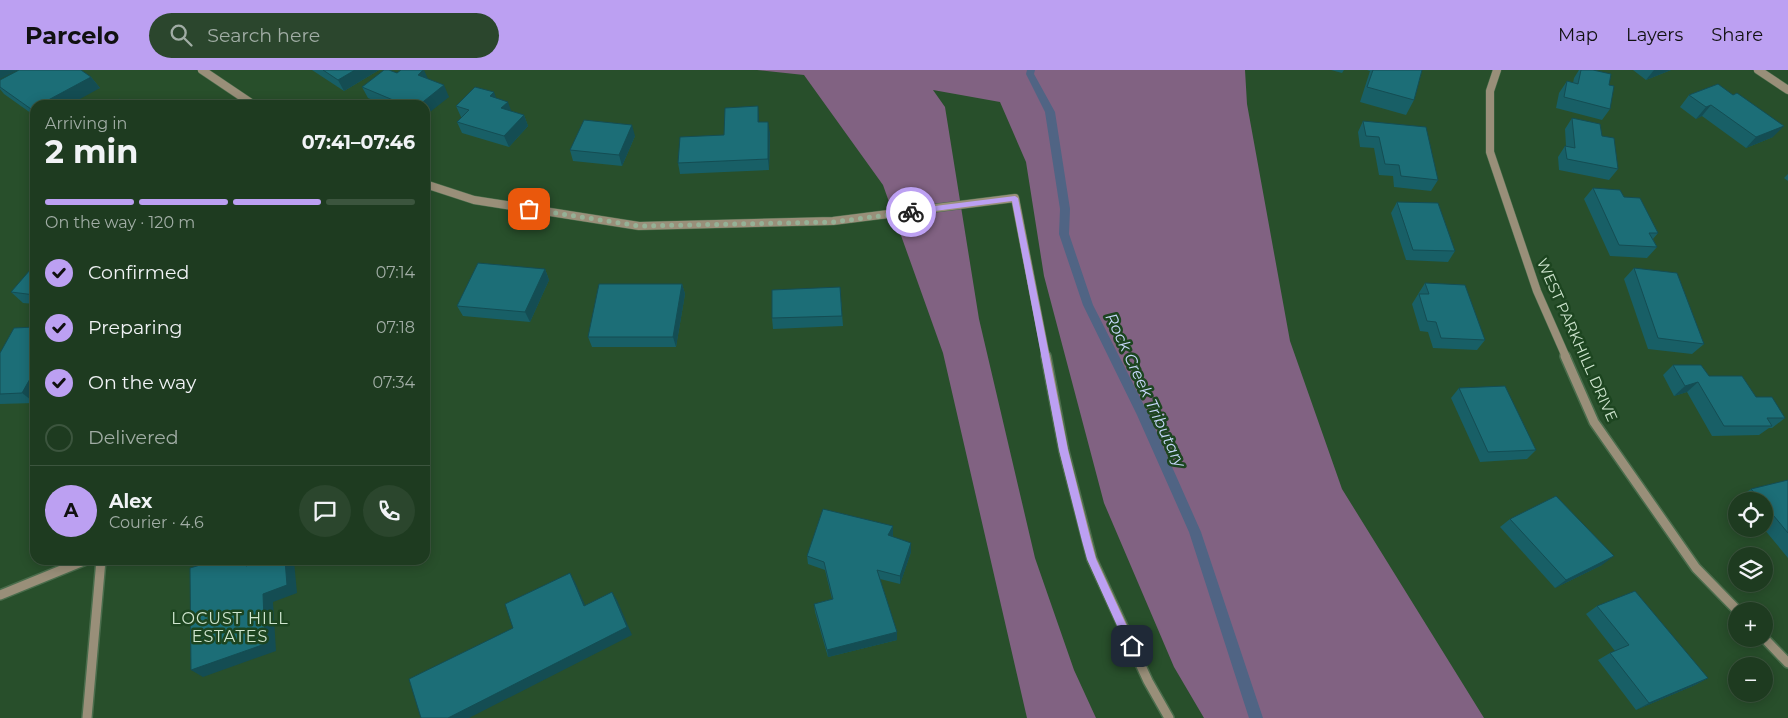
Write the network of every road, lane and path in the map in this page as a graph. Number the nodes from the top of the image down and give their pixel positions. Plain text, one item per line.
1 (202, 70) edge
2 (1497, 70) edge
3 (1758, 70) edge
4 (1788, 90) edge
5 (247, 100) edge
6 (430, 186) edge
7 (74, 565) edge
8 (101, 565) edge
9 (0, 595) edge
10 (1729, 602) edge
11 (1773, 647) edge
12 (1788, 663) edge
13 (86, 718) edge
14 (1169, 718) edge

1 - 5 street
2 - 10 street, WEST PARKHILL DRIVE
3 - 4 street
6 - 14 street
7 - 9 street
8 - 13 street
11 - 12 street

